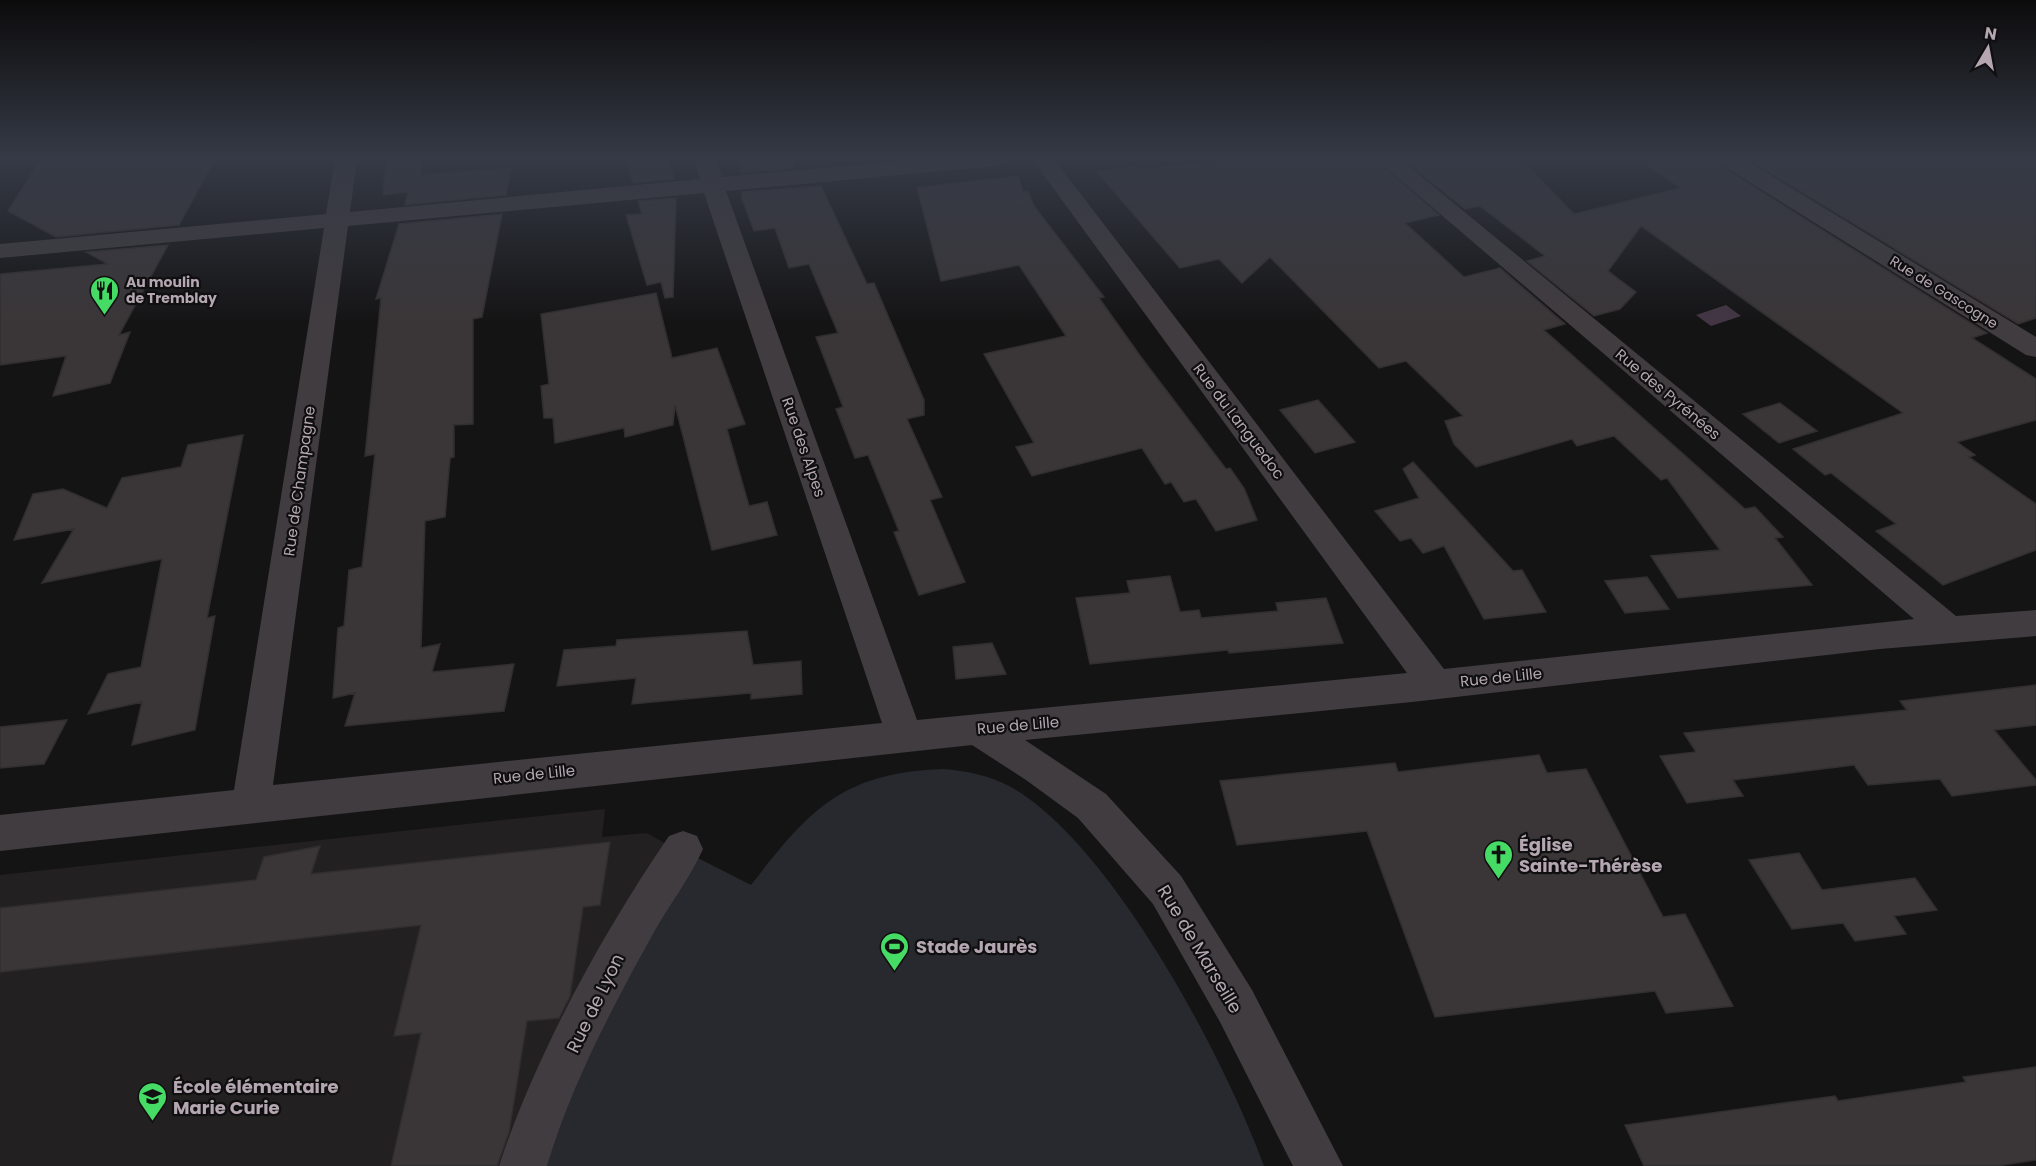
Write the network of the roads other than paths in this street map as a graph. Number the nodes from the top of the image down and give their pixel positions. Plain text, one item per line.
1 (339, 213) edge
2 (381, 213) edge
3 (723, 213) edge
4 (1084, 213) edge
5 (1452, 213) edge
6 (1817, 213) edge
7 (338, 219) junction
8 (0, 250) edge
9 (2036, 349) edge
10 (2036, 623) edge
11 (1949, 629) junction
12 (1435, 684) junction
13 (976, 729) junction
14 (904, 735) junction
15 (251, 804) junction
16 (0, 833) edge
17 (683, 849) dead end
18 (523, 1166) edge
19 (1319, 1166) edge

1 - 7 street, Rue de Champagne
2 - 7 street
3 - 14 street, Rue des Alpes
4 - 12 street, Rue du Languedoc
5 - 11 street, Rue des Pyrénées
6 - 9 street, Rue de Gascogne
7 - 8 street
7 - 15 street, Rue de Champagne
10 - 11 street, Rue de Lille
11 - 12 street, Rue de Lille
12 - 13 street, Rue de Lille
13 - 14 street, Rue de Lille
13 - 19 street, Rue de Marseille
14 - 15 street, Rue de Lille
15 - 16 street, Rue de Lille
17 - 18 street, Rue de Lyon

